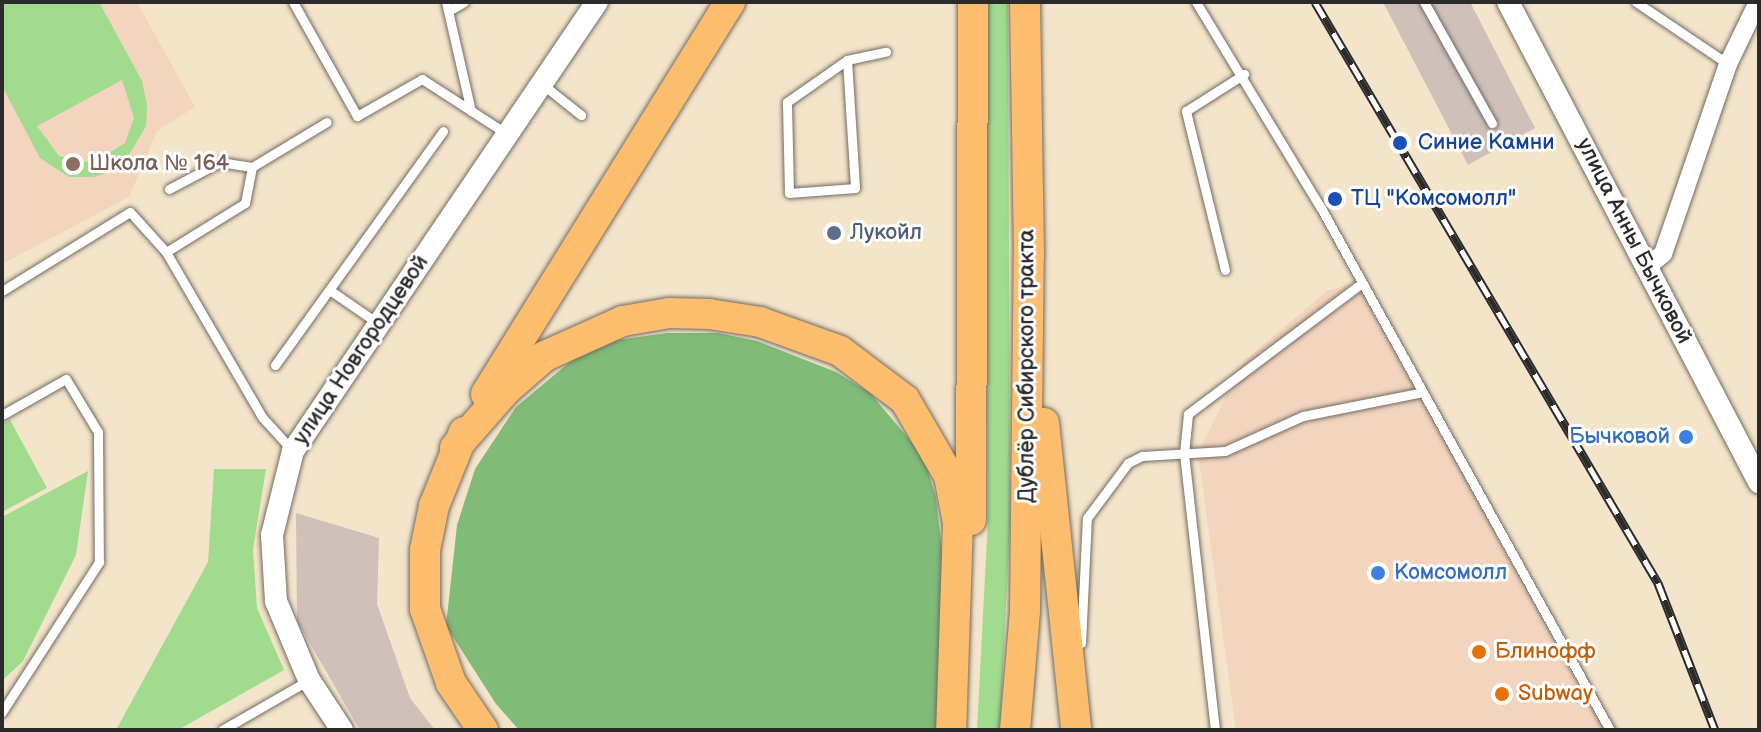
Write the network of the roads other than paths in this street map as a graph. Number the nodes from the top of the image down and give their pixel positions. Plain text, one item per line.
1 (293, 2) edge
2 (464, 2) edge
3 (597, 2) edge
4 (730, 2) edge
5 (973, 2) edge
6 (1025, 2) edge
7 (1196, 2) edge
8 (1424, 2) edge
9 (1508, 2) edge
10 (1636, 2) edge
11 (1758, 2) edge
12 (448, 6) edge
13 (886, 52) dead end
14 (847, 60) junction
15 (1728, 64) junction
16 (1244, 74) junction
17 (542, 84) junction
18 (471, 111) junction
19 (581, 115) dead end
20 (327, 122) dead end
21 (1492, 123) dead end
22 (443, 131) dead end
23 (507, 134) junction
24 (252, 167) junction
25 (169, 189) dead end
26 (166, 252) junction
27 (1029, 257) junction
28 (1648, 266) junction
29 (1225, 270) dead end
30 (1362, 283) junction
31 (2, 291) edge
32 (331, 291) junction
33 (379, 324) junction
34 (275, 365) dead end
35 (1423, 392) junction
36 (2, 415) edge
37 (455, 448) junction
38 (293, 451) junction
39 (1184, 454) junction
40 (1759, 482) edge
41 (309, 680) junction
42 (2, 712) edge
43 (237, 726) edge
44 (222, 730) edge
45 (342, 730) edge
46 (483, 730) edge
47 (951, 730) edge
48 (960, 730) edge
49 (1015, 730) edge
50 (1076, 730) edge
51 (1085, 730) edge
52 (1215, 730) edge
53 (1610, 730) edge

1 - 18 lane
2 - 12 lane
3 - 17 street, улица Новгородцевой
4 - 37 main road
5 - 48 main road
6 - 27 main road, Дублёр Сибирского тракта
7 - 16 lane
8 - 21 lane
9 - 28 street, улица Анны Бычковой
10 - 15 lane
11 - 15 street
12 - 18 lane
13 - 14 lane
14 - 14 lane
15 - 28 street
16 - 29 lane
16 - 30 lane
17 - 19 lane
17 - 23 street, улица Новгородцевой
18 - 23 lane
20 - 24 lane
22 - 32 lane
23 - 33 street, улица Новгородцевой
24 - 25 lane
24 - 26 lane
26 - 31 lane
26 - 38 lane
27 - 49 main road, Дублёр Сибирского тракта
27 - 50 main road
28 - 40 street, улица Анны Бычковой
30 - 35 lane
30 - 39 lane
32 - 33 lane
32 - 34 lane
33 - 38 street, улица Новгородцевой
35 - 39 lane
35 - 53 lane
36 - 42 lane
37 - 46 main road
37 - 47 main road
38 - 41 street, улица Новгородцевой
39 - 51 lane
39 - 52 lane
41 - 43 lane
41 - 45 street, улица Новгородцевой
43 - 44 lane

